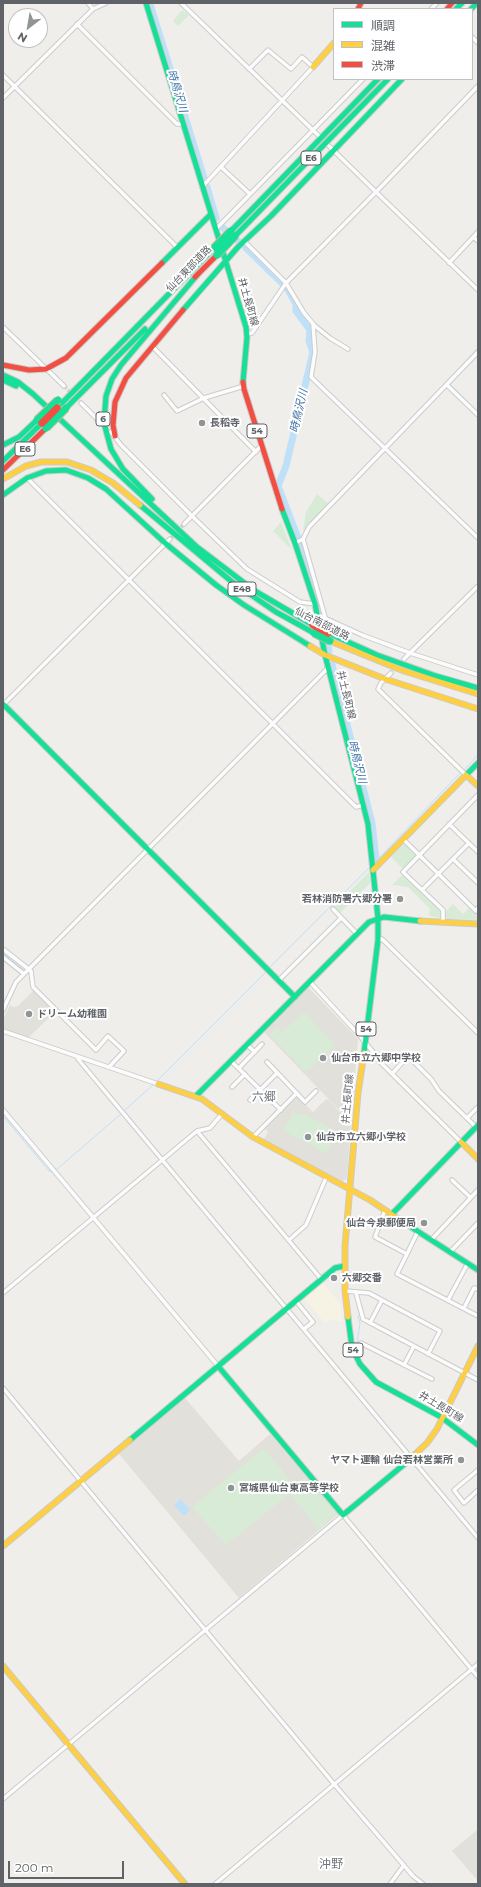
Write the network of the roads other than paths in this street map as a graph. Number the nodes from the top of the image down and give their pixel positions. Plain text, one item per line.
1 (88, 3) edge
2 (106, 3) edge
3 (146, 3) edge
4 (181, 3) edge
5 (92, 9) junction
6 (77, 24) junction
7 (333, 44) edge
8 (313, 67) junction
9 (249, 69) junction
10 (3, 75) edge
11 (362, 80) edge
12 (377, 80) edge
13 (387, 80) edge
14 (401, 80) edge
15 (15, 86) junction
16 (478, 86) edge
17 (3, 98) edge
18 (283, 102) junction
19 (183, 124) junction
20 (313, 130) junction
21 (318, 135) dead end
22 (331, 148) junction
23 (221, 167) junction
24 (202, 187) junction
25 (376, 192) junction
26 (250, 194) junction
27 (211, 214) junction
28 (216, 229) junction
29 (478, 232) edge
30 (233, 234) junction
31 (473, 237) junction
32 (244, 241) junction
33 (478, 241) edge
34 (177, 247) junction
35 (215, 252) junction
36 (226, 261) junction
37 (449, 263) junction
38 (198, 274) junction
39 (286, 283) junction
40 (478, 290) edge
41 (313, 324) junction
42 (3, 327) edge
43 (246, 334) junction
44 (152, 346) junction
45 (348, 349) dead end
46 (478, 352) edge
47 (3, 366) edge
48 (46, 369) junction
49 (3, 375) edge
50 (3, 380) edge
51 (447, 385) junction
52 (64, 386) tunnel mouth
53 (244, 386) junction
54 (164, 395) dead end
55 (204, 398) junction
56 (81, 403) dead end
57 (62, 404) junction
58 (478, 415) edge
59 (98, 420) dead end
60 (42, 424) junction
61 (113, 434) joint
62 (3, 445) edge
63 (261, 446) junction
64 (385, 449) junction
65 (256, 452) junction
66 (3, 461) edge
67 (3, 470) edge
68 (27, 478) junction
69 (3, 479) edge
70 (3, 495) edge
71 (192, 516) junction
72 (184, 524) tunnel mouth
73 (478, 538) edge
74 (170, 539) junction
75 (302, 539) junction
76 (295, 543) junction
77 (209, 556) junction
78 (129, 580) junction
79 (478, 586) edge
80 (314, 604) junction
81 (316, 614) junction
82 (325, 617) junction
83 (314, 629) junction
84 (410, 653) junction
85 (325, 655) junction
86 (404, 659) dead end
87 (328, 668) junction
88 (391, 673) dead end
89 (478, 675) edge
90 (386, 679) junction
91 (478, 689) edge
92 (3, 705) edge
93 (478, 709) edge
94 (273, 724) junction
95 (478, 763) edge
96 (464, 773) junction
97 (478, 786) edge
98 (478, 795) edge
99 (363, 805) junction
100 (449, 824) junction
101 (404, 840) junction
102 (469, 843) junction
103 (146, 850) junction
104 (478, 852) edge
105 (419, 855) junction
106 (453, 859) junction
107 (373, 866) junction
108 (438, 874) junction
109 (478, 883) edge
110 (422, 890) junction
111 (478, 908) edge
112 (333, 909) dead end
113 (341, 918) junction
114 (378, 918) junction
115 (443, 923) junction
116 (478, 924) edge
117 (357, 934) junction
118 (378, 940) junction
119 (3, 949) edge
120 (3, 958) edge
121 (26, 972) junction
122 (278, 980) junction
123 (310, 982) junction
124 (295, 997) junction
125 (3, 1010) edge
126 (3, 1031) edge
127 (478, 1033) edge
128 (364, 1042) junction
129 (262, 1044) dead end
130 (247, 1045) junction
131 (255, 1052) junction
132 (78, 1057) junction
133 (231, 1061) junction
134 (267, 1062) dead end
135 (109, 1068) junction
136 (239, 1068) junction
137 (278, 1073) junction
138 (245, 1074) junction
139 (392, 1074) junction
140 (155, 1083) joint
141 (232, 1086) dead end
142 (261, 1090) junction
143 (316, 1091) dead end
144 (297, 1094) junction
145 (196, 1096) junction
146 (250, 1100) dead end
147 (478, 1107) edge
148 (3, 1110) edge
149 (281, 1110) junction
150 (221, 1115) junction
151 (467, 1118) junction
152 (477, 1126) edge
153 (197, 1131) junction
154 (253, 1137) junction
155 (461, 1142) junction
156 (478, 1158) edge
157 (163, 1160) junction
158 (326, 1178) junction
159 (452, 1180) dead end
160 (351, 1190) junction
161 (478, 1190) edge
162 (470, 1197) junction
163 (388, 1212) junction
164 (94, 1218) junction
165 (478, 1222) edge
166 (418, 1231) junction
167 (432, 1239) junction
168 (289, 1240) junction
169 (451, 1251) junction
170 (406, 1254) junction
171 (468, 1263) junction
172 (344, 1266) junction
173 (477, 1267) edge
174 (322, 1280) junction
175 (478, 1290) edge
176 (345, 1291) junction
177 (3, 1293) edge
178 (356, 1293) junction
179 (382, 1300) junction
180 (448, 1300) junction
181 (296, 1301) junction
182 (464, 1308) junction
183 (286, 1309) junction
184 (478, 1316) edge
185 (370, 1323) junction
186 (304, 1329) junction
187 (414, 1346) junction
188 (478, 1346) edge
189 (352, 1348) junction
190 (428, 1354) junction
191 (404, 1365) junction
192 (218, 1366) junction
193 (464, 1372) junction
194 (432, 1380) dead end
195 (478, 1380) edge
196 (3, 1388) edge
197 (441, 1418) junction
198 (478, 1445) edge
199 (412, 1458) junction
200 (478, 1470) edge
201 (81, 1481) junction
202 (478, 1490) edge
203 (343, 1515) junction
204 (478, 1538) edge
205 (3, 1546) edge
206 (205, 1629) junction
207 (478, 1664) edge
208 (3, 1666) edge
209 (472, 1669) junction
210 (478, 1677) edge
211 (68, 1744) junction
212 (334, 1784) junction
213 (3, 1799) edge
214 (404, 1865) junction
215 (421, 1883) edge
216 (185, 1884) edge
217 (215, 1884) edge
218 (390, 1884) edge

1 - 5 street
2 - 5 street
3 - 19 main road, 井土長町線 / 54
4 - 9 street
5 - 6 street
6 - 15 street
6 - 19 street
7 - 8 main road
8 - 9 street
8 - 18 street
9 - 18 street
10 - 15 street
11 - 20 street
12 - 30 main road, 仙台東部道路 / E6
13 - 30 main road, 仙台東部道路 / E6
14 - 22 main road
15 - 17 street
15 - 34 street
16 - 25 street
18 - 20 street
18 - 23 street
19 - 24 main road, 井土長町線 / 54
20 - 21 street
20 - 26 street
22 - 25 street
22 - 32 main road
23 - 24 street
23 - 26 street
24 - 27 main road, 井土長町線 / 54
25 - 37 street
25 - 39 street
26 - 28 street
27 - 28 main road, 井土長町線 / 54
27 - 34 main road
28 - 36 main road, 井土長町線 / 54
29 - 31 street
30 - 35 main road, 仙台東部道路 / E6, bridge
31 - 33 street
31 - 37 street
32 - 36 main road
32 - 39 street
34 - 48 main road
35 - 38 main road, 仙台東部道路 / E6
35 - 57 main road, 仙台東部道路 / E6
36 - 43 main road, 井土長町線 / 54
36 - 44 main road
37 - 40 street
38 - 57 main road, 仙台東部道路 / E6
38 - 77 main road, 6
39 - 41 street
39 - 43 street
41 - 45 street
41 - 64 street
42 - 48 street
43 - 53 main road, 井土長町線 / 54
44 - 55 street
44 - 61 main road
46 - 51 street
47 - 48 main road
48 - 52 street
49 - 77 main road
50 - 74 main road
51 - 58 street
51 - 64 street
53 - 55 street
53 - 63 main road, 井土長町線 / 54
54 - 55 street
55 - 65 street
56 - 59 street
57 - 60 main road, 仙台東部道路 / E6, bridge
60 - 62 main road
60 - 66 main road, 仙台東部道路 / E6
60 - 67 main road, 仙台東部道路 / E6
61 - 71 street
63 - 65 street
63 - 76 main road, 井土長町線 / 54
64 - 73 street
64 - 75 street
65 - 71 street
68 - 70 main road
68 - 74 main road
68 - 78 street
69 - 74 main road
71 - 72 street
71 - 80 street
74 - 78 street
74 - 83 main road, 仙台南部道路 / E48
74 - 85 main road
75 - 76 street
75 - 82 street
76 - 80 main road, 井土長町線 / 54
77 - 83 main road, 仙台南部道路 / E48
78 - 92 street
78 - 94 street
79 - 84 street
80 - 81 main road, 井土長町線 / 54
81 - 82 street
81 - 85 main road, 井土長町線 / 54
82 - 84 street
83 - 91 main road, 仙台南部道路 / E48, bridge
83 - 91 main road, 仙台南部道路 / E48, bridge
84 - 86 street
84 - 89 street
85 - 87 main road, 井土長町線 / 54
85 - 90 main road
87 - 94 street
87 - 99 main road, 井土長町線 / 54
88 - 90 street
90 - 93 main road
90 - 96 street
92 - 103 main road
94 - 99 street
94 - 103 street
95 - 96 main road
96 - 97 main road
96 - 101 main road
98 - 100 street
99 - 107 main road, 井土長町線 / 54
100 - 102 street
100 - 105 street
101 - 105 street
101 - 107 main road
102 - 104 street
102 - 106 street
103 - 121 street
103 - 122 main road
105 - 108 street
105 - 110 street
106 - 108 street
106 - 109 street
107 - 114 main road, 井土長町線 / 54
108 - 110 street
108 - 111 street
110 - 115 street
112 - 113 street
113 - 117 street
113 - 122 street
114 - 115 main road
114 - 117 main road
114 - 118 main road, 井土長町線 / 54
115 - 116 main road
117 - 123 main road
118 - 127 street
118 - 128 main road, 井土長町線 / 54
119 - 121 street
120 - 121 street
121 - 125 street
121 - 135 street
122 - 124 main road
123 - 124 main road
123 - 128 street
124 - 130 main road
126 - 132 street
128 - 139 street
128 - 160 main road, 井土長町線 / 54
129 - 131 street
130 - 131 street
130 - 133 main road
131 - 136 street
132 - 135 street
132 - 157 street
133 - 136 street
133 - 145 main road
134 - 137 street
135 - 140 street
136 - 138 street
137 - 142 street
137 - 144 street
138 - 141 street
138 - 142 street
139 - 151 street
139 - 155 street
140 - 145 main road
142 - 146 street
142 - 149 street
143 - 144 street
144 - 149 street
145 - 150 main road
147 - 151 street
148 - 164 street
149 - 154 street
150 - 153 street
150 - 154 main road
151 - 152 street
152 - 155 main road
153 - 157 street
153 - 168 street
154 - 158 main road
155 - 156 main road
155 - 163 main road
157 - 164 street
157 - 183 street
158 - 160 main road
158 - 168 street
159 - 162 street
160 - 163 main road
160 - 172 main road, 井土長町線 / 54
161 - 162 street
162 - 167 street
163 - 166 main road
163 - 170 street
164 - 177 street
164 - 192 street
165 - 169 street
166 - 167 main road
166 - 170 street
167 - 169 main road
168 - 174 street
169 - 171 main road
170 - 180 street
171 - 173 main road
171 - 180 street
172 - 174 main road
172 - 176 main road, 井土長町線 / 54
174 - 181 main road
175 - 182 street
176 - 178 street
176 - 189 main road, 井土長町線 / 54
178 - 179 street
178 - 185 street
179 - 185 street
179 - 190 street
180 - 182 street
181 - 183 main road
181 - 186 street
182 - 184 street
183 - 186 street
183 - 192 main road
185 - 187 street
186 - 199 street
187 - 190 street
187 - 191 street
188 - 193 main road
189 - 191 street
189 - 197 main road, 井土長町線 / 54
190 - 193 street
191 - 194 street
192 - 201 main road
192 - 203 main road
193 - 195 street
193 - 197 main road
196 - 201 street
197 - 198 main road, 井土長町線 / 54
197 - 199 main road
199 - 203 main road
199 - 204 street
200 - 202 street
201 - 205 main road
201 - 206 street
203 - 206 street
203 - 209 street
206 - 211 street
206 - 212 street
207 - 209 street
208 - 211 main road
209 - 210 street
209 - 212 street
211 - 213 street
211 - 216 main road
212 - 214 street
212 - 217 street
214 - 215 street
214 - 218 street

